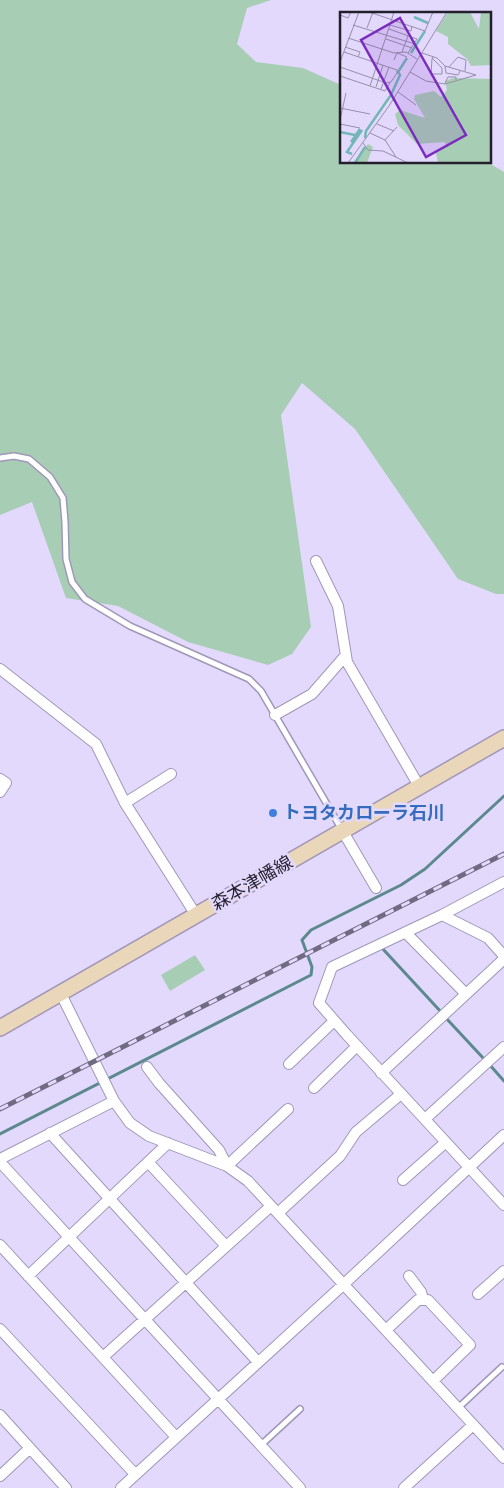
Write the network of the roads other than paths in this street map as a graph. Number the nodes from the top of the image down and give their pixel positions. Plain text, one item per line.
1 (0, 458) edge
2 (316, 561) dead end
3 (346, 655) junction
4 (0, 669) edge
5 (275, 716) junction
6 (504, 738) edge
7 (171, 774) dead end
8 (0, 779) edge
9 (419, 786) junction
10 (0, 792) edge
11 (125, 803) junction
12 (342, 830) junction
13 (504, 882) edge
14 (376, 888) dead end
15 (442, 915) junction
16 (196, 916) junction
17 (406, 933) junction
18 (504, 957) edge
19 (61, 994) junction
20 (466, 994) junction
21 (334, 1021) junction
22 (0, 1028) edge
23 (357, 1046) junction
24 (504, 1047) edge
25 (289, 1064) dead end
26 (147, 1067) dead end
27 (381, 1073) junction
28 (314, 1088) dead end
29 (402, 1094) junction
30 (114, 1100) junction
31 (288, 1109) dead end
32 (425, 1119) junction
33 (50, 1133) junction
34 (504, 1135) edge
35 (446, 1142) junction
36 (168, 1143) junction
37 (0, 1160) edge
38 (148, 1162) junction
39 (227, 1166) junction
40 (470, 1168) junction
41 (403, 1180) dead end
42 (110, 1198) junction
43 (502, 1198) edge
44 (274, 1210) junction
45 (69, 1237) junction
46 (0, 1245) edge
47 (226, 1246) junction
48 (504, 1271) edge
49 (28, 1276) junction
50 (409, 1276) dead end
51 (186, 1282) junction
52 (344, 1284) junction
53 (478, 1294) dead end
54 (423, 1300) junction
55 (144, 1319) junction
56 (0, 1329) edge
57 (386, 1330) junction
58 (102, 1357) junction
59 (258, 1362) junction
60 (502, 1366) dead end
61 (433, 1381) junction
62 (218, 1399) junction
63 (458, 1408) junction
64 (300, 1409) dead end
65 (0, 1415) edge
66 (473, 1425) junction
67 (176, 1437) junction
68 (260, 1445) junction
69 (30, 1448) junction
70 (503, 1454) edge
71 (136, 1474) junction
72 (0, 1476) edge
73 (66, 1488) edge
74 (120, 1488) edge
75 (300, 1488) edge
76 (404, 1488) edge

1 - 5 lane
2 - 3 street
3 - 5 street
3 - 9 street
4 - 11 street
5 - 12 lane
6 - 9 main road, 森本津幡線
7 - 11 street
8 - 10 street
9 - 12 main road, 森本津幡線
11 - 16 street
12 - 14 street
12 - 16 main road, 森本津幡線
13 - 15 street
15 - 17 street
15 - 18 street
16 - 19 main road, 森本津幡線
17 - 20 street
17 - 21 street
18 - 20 street
19 - 22 main road, 森本津幡線
19 - 30 street
20 - 27 street
21 - 23 street
21 - 25 street
23 - 27 street
23 - 28 street
24 - 32 street
26 - 39 street
27 - 29 street
29 - 32 street
29 - 44 street
30 - 33 street
30 - 36 street
31 - 39 street
32 - 35 street
33 - 37 street
33 - 42 street
34 - 40 street
35 - 40 street
35 - 41 street
36 - 38 street
36 - 39 street
37 - 45 street
38 - 42 street
38 - 47 street
39 - 44 street
40 - 43 street
40 - 52 street
42 - 45 street
42 - 51 street
44 - 47 street
44 - 52 street
45 - 49 street
45 - 55 street
46 - 49 street
47 - 51 street
48 - 53 street
49 - 58 street
50 - 54 street
51 - 55 street
51 - 59 street
52 - 57 street
52 - 59 street
54 - 57 street
54 - 61 street
55 - 58 street
55 - 62 street
56 - 71 street
57 - 61 street
58 - 67 street
59 - 62 street
60 - 63 lane
61 - 63 street
62 - 67 street
62 - 68 street
63 - 66 street
64 - 68 lane
65 - 69 street
66 - 70 street
66 - 76 street
67 - 71 street
68 - 75 street
69 - 72 street
69 - 73 street
71 - 74 street

